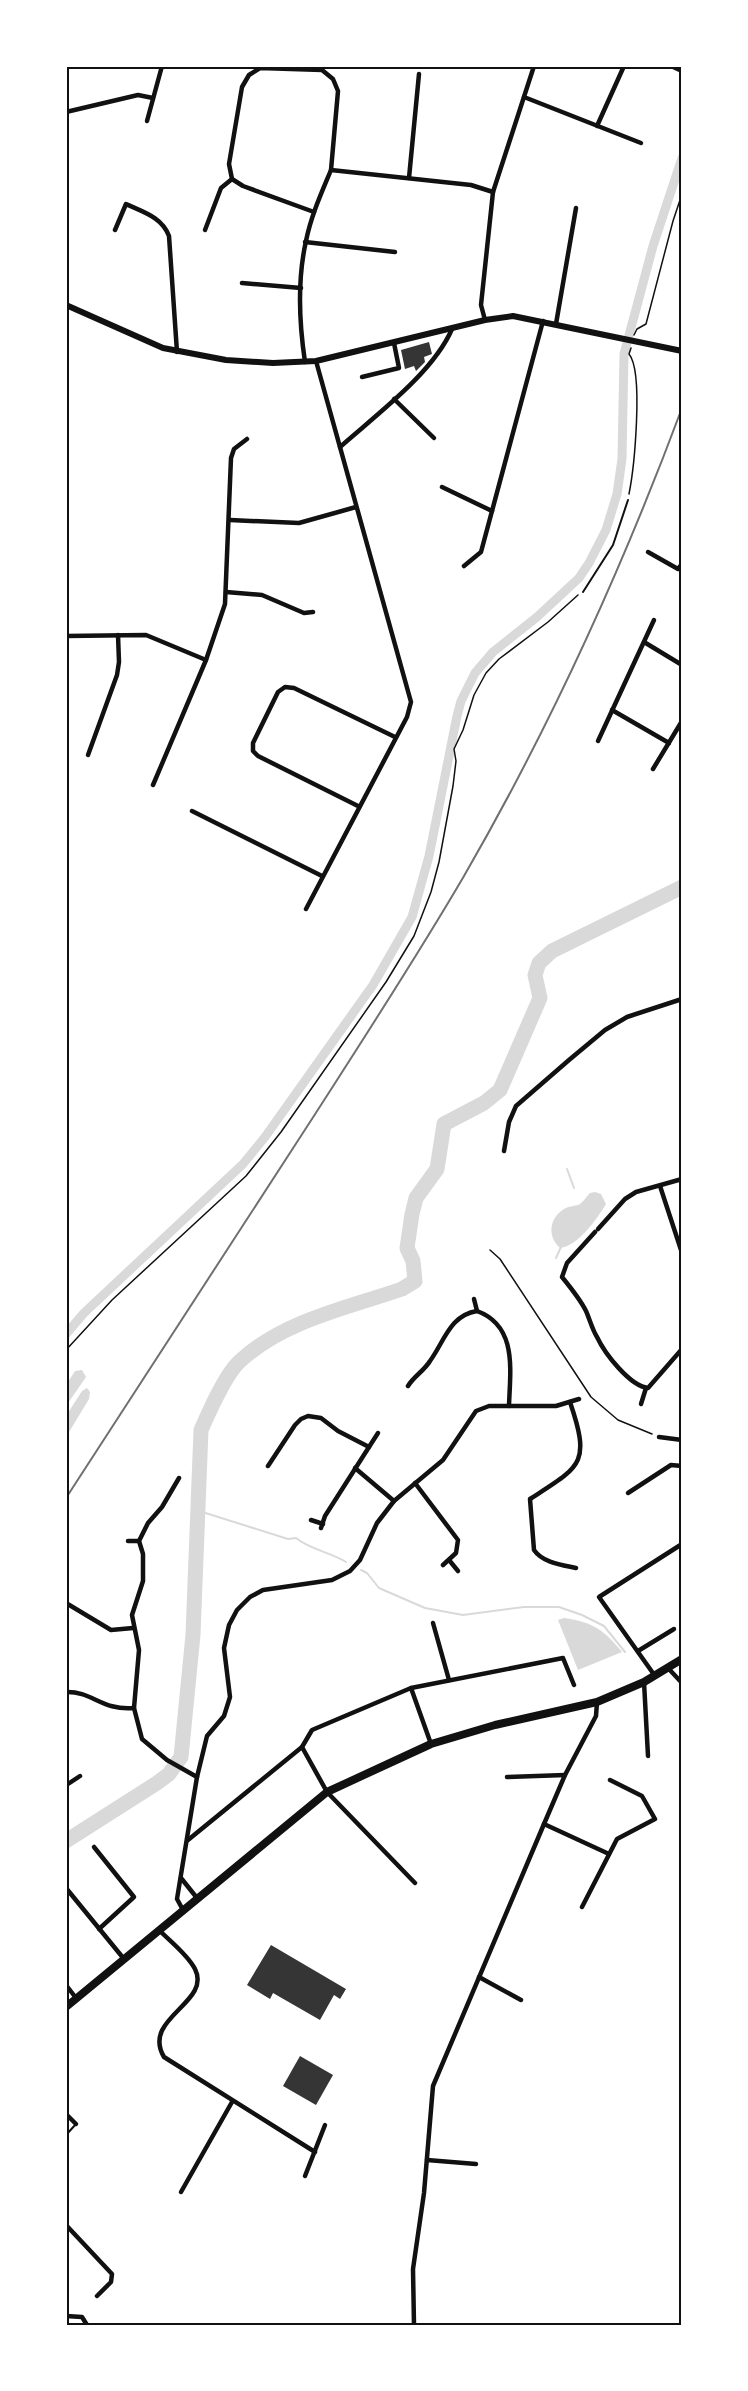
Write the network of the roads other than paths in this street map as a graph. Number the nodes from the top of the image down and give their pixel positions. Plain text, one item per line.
1 (162, 66) edge
2 (534, 66) edge
3 (624, 66) edge
4 (671, 66) edge
5 (682, 71) edge
6 (418, 74) dead end
7 (524, 96) junction
8 (153, 98) junction
9 (66, 112) edge
10 (147, 121) dead end
11 (597, 126) junction
12 (641, 143) dead end
13 (331, 171) junction
14 (409, 178) junction
15 (232, 179) junction
16 (493, 192) junction
17 (576, 208) dead end
18 (314, 212) junction
19 (115, 230) dead end
20 (206, 230) dead end
21 (305, 242) junction
22 (395, 252) dead end
23 (242, 283) dead end
24 (301, 288) junction
25 (66, 305) edge
26 (485, 320) junction
27 (543, 321) junction
28 (555, 324) junction
29 (452, 329) junction
30 (394, 343) junction
31 (682, 351) edge
32 (177, 352) junction
33 (316, 361) junction
34 (305, 362) junction
35 (362, 377) dead end
36 (394, 399) junction
37 (434, 438) dead end
38 (248, 439) dead end
39 (340, 447) junction
40 (442, 487) dead end
41 (628, 500) dead end
42 (356, 507) junction
43 (492, 511) junction
44 (230, 520) junction
45 (648, 552) dead end
46 (464, 566) dead end
47 (681, 568) edge
48 (226, 592) junction
49 (583, 592) road end
50 (314, 612) dead end
51 (654, 620) dead end
52 (118, 634) junction
53 (66, 636) edge
54 (644, 642) junction
55 (206, 660) junction
56 (682, 665) edge
57 (612, 710) junction
58 (682, 721) edge
59 (395, 737) junction
60 (598, 741) dead end
61 (669, 743) junction
62 (88, 755) dead end
63 (653, 769) dead end
64 (153, 785) dead end
65 (358, 806) junction
66 (192, 811) dead end
67 (322, 876) junction
68 (306, 909) dead end
69 (682, 999) edge
70 (504, 1151) dead end
71 (682, 1179) edge
72 (660, 1186) junction
73 (682, 1253) edge
74 (474, 1299) dead end
75 (477, 1311) junction
76 (682, 1349) edge
77 (408, 1386) dead end
78 (647, 1388) junction
79 (579, 1399) dead end
80 (570, 1402) junction
81 (641, 1404) dead end
82 (508, 1406) junction
83 (297, 1412) dead end
84 (301, 1419) junction
85 (378, 1433) dead end
86 (659, 1437) road end
87 (682, 1440) edge
88 (369, 1447) junction
89 (277, 1452) junction
90 (284, 1458) dead end
91 (268, 1466) dead end
92 (682, 1466) edge
93 (355, 1468) junction
94 (179, 1478) dead end
95 (414, 1483) junction
96 (173, 1489) junction
97 (179, 1493) dead end
98 (628, 1493) dead end
99 (523, 1494) dead end
100 (530, 1499) junction
101 (393, 1500) junction
102 (311, 1520) dead end
103 (140, 1540) junction
104 (128, 1541) dead end
105 (682, 1544) edge
106 (534, 1550) junction
107 (525, 1554) dead end
108 (570, 1558) dead end
109 (449, 1560) junction
110 (443, 1565) dead end
111 (568, 1567) junction
112 (576, 1568) dead end
113 (458, 1571) dead end
114 (75, 1599) dead end
115 (68, 1604) edge
116 (433, 1623) dead end
117 (133, 1628) junction
118 (674, 1629) dead end
119 (638, 1652) junction
120 (682, 1659) edge
121 (668, 1668) junction
122 (655, 1676) junction
123 (449, 1680) junction
124 (644, 1683) junction
125 (682, 1683) edge
126 (574, 1686) dead end
127 (411, 1688) junction
128 (66, 1692) edge
129 (597, 1702) junction
130 (134, 1708) junction
131 (431, 1744) junction
132 (302, 1747) junction
133 (648, 1756) dead end
134 (565, 1775) junction
135 (80, 1776) dead end
136 (197, 1777) junction
137 (507, 1777) dead end
138 (610, 1780) dead end
139 (69, 1784) edge
140 (327, 1792) junction
141 (544, 1824) junction
142 (187, 1841) junction
143 (94, 1847) dead end
144 (609, 1854) junction
145 (181, 1878) junction
146 (415, 1883) dead end
147 (66, 1888) edge
148 (197, 1898) junction
149 (582, 1907) dead end
150 (183, 1910) junction
151 (99, 1929) junction
152 (160, 1931) junction
153 (124, 1959) junction
154 (479, 1977) junction
155 (66, 1985) edge
156 (76, 1998) junction
157 (521, 2000) dead end
158 (66, 2007) edge
159 (232, 2102) junction
160 (66, 2114) edge
161 (76, 2124) joint
162 (325, 2125) dead end
163 (66, 2135) edge
164 (315, 2152) junction
165 (427, 2160) junction
166 (476, 2164) dead end
167 (305, 2176) dead end
168 (181, 2192) dead end
169 (66, 2225) edge
170 (97, 2296) dead end
171 (66, 2316) edge
172 (87, 2325) edge
173 (414, 2325) edge

1 - 8 street
2 - 7 street
3 - 11 street
4 - 5 street
6 - 14 street
7 - 11 street
7 - 16 street
8 - 9 street
8 - 10 street
11 - 12 street
13 - 14 street
13 - 15 street
13 - 18 street
14 - 16 street
15 - 18 street
15 - 20 street
16 - 26 street
17 - 28 street
18 - 21 street
19 - 32 street
21 - 22 street
21 - 24 street
23 - 24 street
24 - 34 street
25 - 32 street
26 - 27 street
26 - 29 street
27 - 28 street
27 - 43 street
28 - 31 street
29 - 30 street
29 - 36 street
30 - 33 street
30 - 35 street
32 - 34 street
33 - 34 street
33 - 39 street
36 - 37 street
36 - 39 street
38 - 44 street
39 - 42 street
40 - 43 street
41 - 49 lane
42 - 44 street
42 - 59 street
43 - 46 street
44 - 48 street
45 - 47 street
48 - 50 street
48 - 55 street
51 - 54 street
52 - 53 street
52 - 55 street
52 - 62 street
54 - 56 street
54 - 57 street
55 - 64 street
57 - 60 street
57 - 61 street
58 - 61 street
59 - 65 street
59 - 65 street
61 - 63 street
65 - 67 street
66 - 67 street
67 - 68 street
69 - 70 street
71 - 72 street
72 - 73 street
72 - 78 street
74 - 75 street
75 - 77 street
75 - 82 street
76 - 78 street
78 - 81 street
79 - 80 street
80 - 82 street
80 - 100 street
82 - 95 street
83 - 84 street
84 - 88 street
84 - 89 street
85 - 88 street
86 - 87 street
88 - 93 street
89 - 90 street
89 - 91 street
92 - 98 street
93 - 101 street
93 - 102 street
94 - 96 street
95 - 101 street
95 - 109 street
96 - 97 street
96 - 103 street
99 - 100 street
100 - 106 street
101 - 136 street
103 - 104 street
103 - 117 street
105 - 119 street
106 - 107 street
106 - 111 street
108 - 111 street
109 - 110 street
109 - 113 street
111 - 112 street
114 - 115 street
115 - 117 street
116 - 123 street
117 - 130 street
118 - 119 street
119 - 122 street
120 - 121 highway
121 - 122 highway
121 - 125 street
122 - 124 highway
123 - 126 street
123 - 127 street
124 - 129 highway
124 - 133 street
127 - 131 street
127 - 132 street
128 - 130 street
129 - 131 highway
129 - 134 street
130 - 136 street
131 - 140 highway
132 - 140 street
132 - 142 street
134 - 137 street
134 - 141 street
135 - 139 street
136 - 142 street
138 - 144 street
140 - 146 street
140 - 148 highway
141 - 144 street
141 - 154 street
142 - 145 street
143 - 151 street
144 - 149 street
145 - 148 street
145 - 150 street
147 - 151 street
148 - 150 highway
150 - 152 highway
151 - 153 street
152 - 153 highway
152 - 159 street
153 - 156 highway
154 - 157 street
154 - 165 street
155 - 156 street
156 - 158 highway
159 - 164 street
159 - 168 street
160 - 161 street
161 - 163 lane
162 - 164 street
164 - 167 street
165 - 166 street
165 - 173 street
169 - 170 street
171 - 172 street

